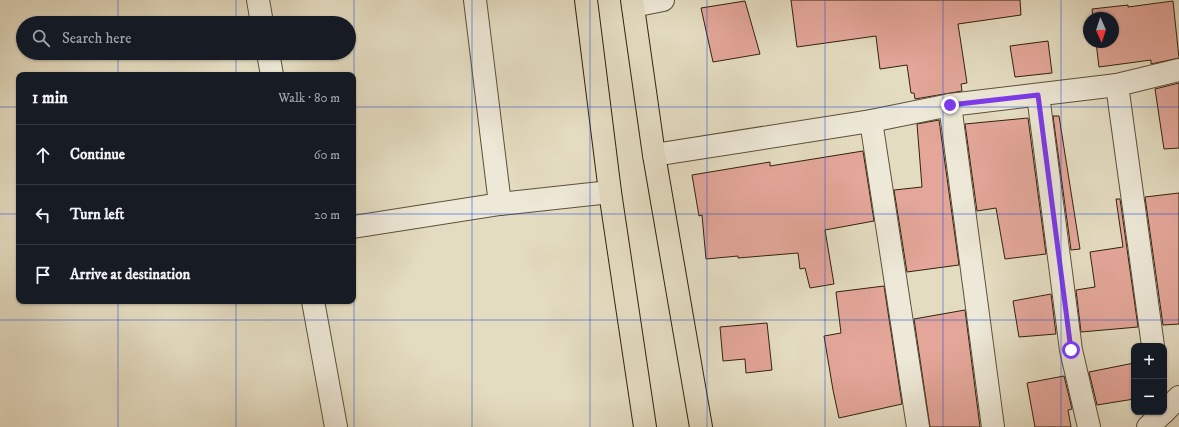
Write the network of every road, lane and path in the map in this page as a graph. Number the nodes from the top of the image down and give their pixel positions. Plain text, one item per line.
1 (258, 0) edge
2 (475, 0) edge
3 (586, 0) edge
4 (663, 0) edge
5 (632, 3) edge
6 (261, 16) edge
7 (269, 60) edge
8 (1179, 70) edge
9 (271, 72) edge
10 (1117, 85) junction
11 (1038, 95) junction
12 (950, 105) junction
13 (871, 121) junction
14 (654, 155) junction
15 (610, 192) junction
16 (500, 204) junction
17 (356, 227) edge
18 (314, 304) edge
19 (1153, 343) edge
20 (1179, 397) edge
21 (1167, 408) edge
22 (336, 427) edge
23 (645, 427) edge
24 (701, 427) edge
25 (918, 427) edge
26 (993, 427) edge
27 (1089, 427) edge

1 - 6 street
2 - 16 street
3 - 15 main road
4 - 5 street
5 - 14 main road
7 - 9 street
8 - 10 street
10 - 11 street
10 - 19 street
11 - 12 street
11 - 27 street
12 - 13 street
12 - 26 street
13 - 14 street
13 - 25 street
14 - 24 main road
15 - 16 street
15 - 23 main road
16 - 17 street
18 - 22 street
20 - 21 street

